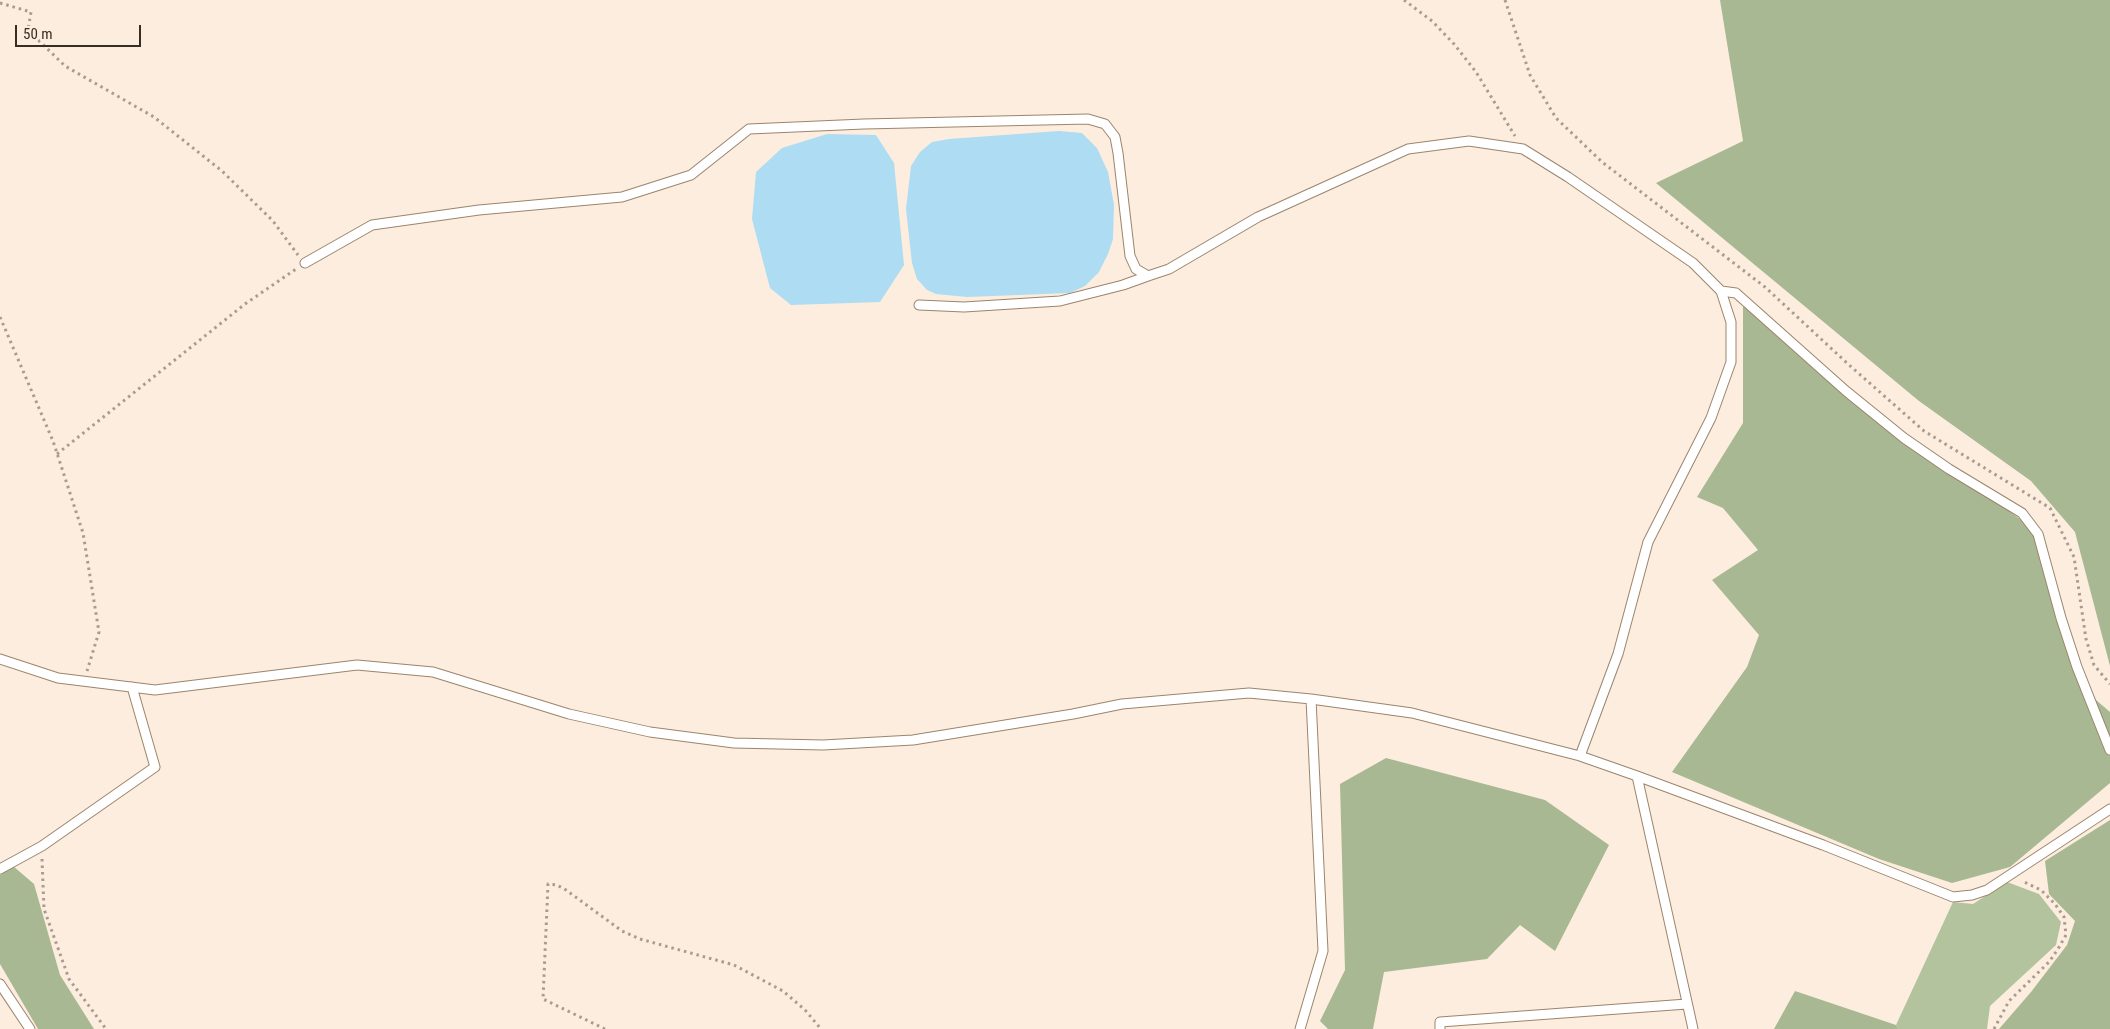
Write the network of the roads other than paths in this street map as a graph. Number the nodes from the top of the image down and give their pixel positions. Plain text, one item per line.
1 (305, 263) road end
2 (1148, 276) junction
3 (1721, 291) junction
4 (919, 304) dead end
5 (0, 659) edge
6 (132, 687) junction
7 (1311, 699) junction
8 (2110, 750) edge
9 (1580, 756) junction
10 (1637, 776) junction
11 (2110, 809) edge
12 (0, 869) edge
13 (0, 984) edge
14 (1687, 1004) junction
15 (30, 1029) edge
16 (1300, 1029) edge
17 (1440, 1029) edge
18 (1693, 1029) edge

1 - 2 lane
2 - 3 lane
2 - 4 lane
3 - 8 lane
3 - 9 lane
5 - 6 lane
6 - 7 lane
6 - 12 lane
7 - 9 lane
7 - 16 lane
9 - 10 lane
10 - 11 lane
10 - 14 lane
13 - 15 lane
14 - 17 lane
14 - 18 lane

